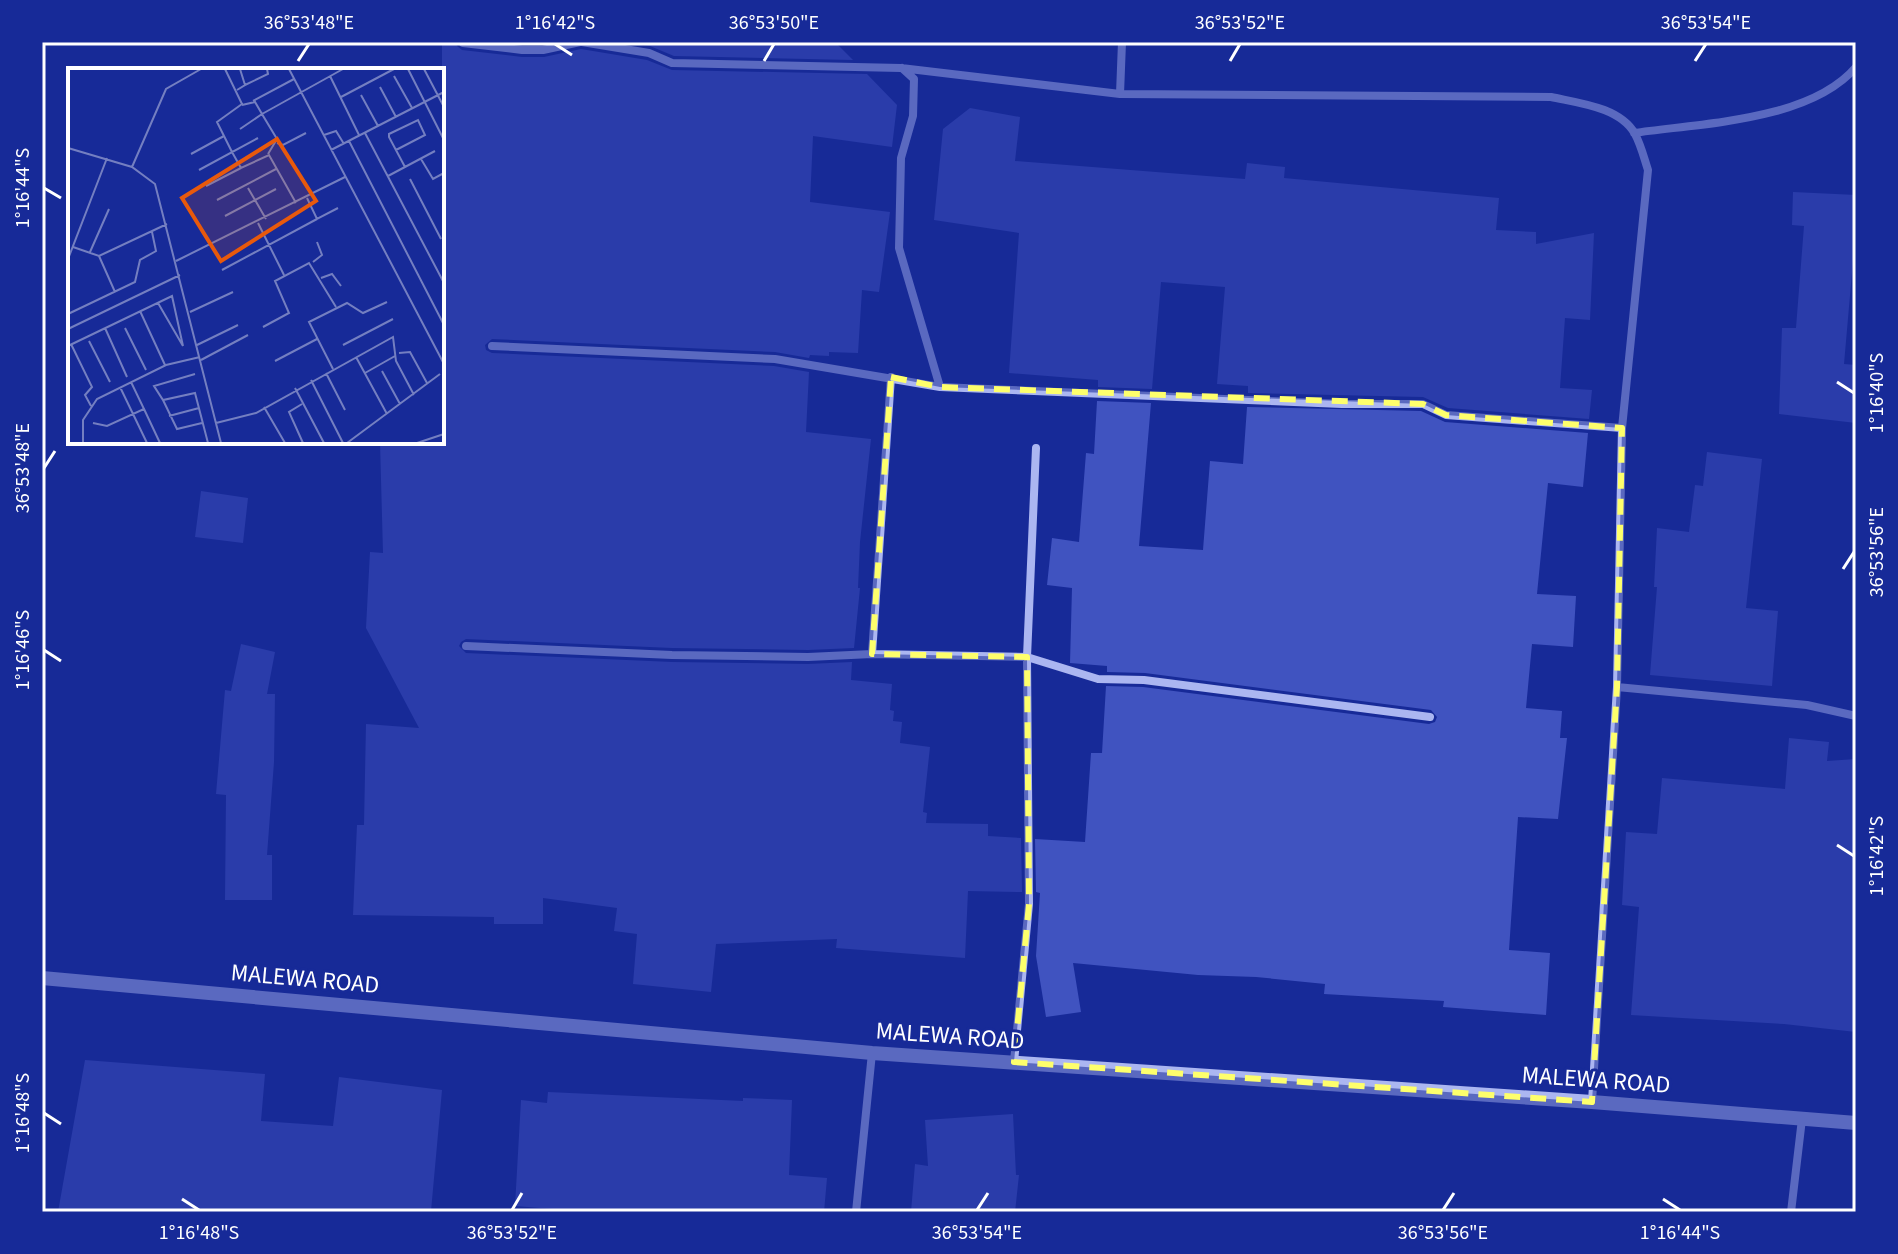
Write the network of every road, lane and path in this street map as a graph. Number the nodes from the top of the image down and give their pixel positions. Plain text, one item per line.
1 (581, 42) edge
2 (1122, 42) edge
3 (463, 43) edge
4 (1856, 67) edge
5 (901, 68) junction
6 (1120, 94) junction
7 (1634, 133) junction
8 (492, 346) dead end
9 (891, 377) junction
10 (940, 387) junction
11 (1622, 428) junction
12 (1036, 448) dead end
13 (466, 646) dead end
14 (872, 654) junction
15 (1027, 657) junction
16 (1617, 687) junction
17 (1856, 716) edge
18 (1430, 717) dead end
19 (42, 978) edge
20 (872, 1053) junction
21 (1014, 1062) junction
22 (1592, 1102) junction
23 (1802, 1119) junction
24 (1856, 1123) edge
25 (856, 1212) edge
26 (1791, 1212) edge

1 - 3 street
1 - 5 street
2 - 6 street
4 - 7 street
5 - 6 street
5 - 10 street
6 - 7 street
7 - 11 street
8 - 9 street
9 - 10 street
9 - 14 street
10 - 11 street
11 - 16 street
12 - 15 street
13 - 14 street
14 - 15 street
15 - 18 street
15 - 21 street
16 - 17 street
16 - 22 street
19 - 20 street, MALEWA ROAD
20 - 21 street, MALEWA ROAD
20 - 25 street
21 - 22 street, MALEWA ROAD
22 - 23 street, MALEWA ROAD
23 - 24 street, MALEWA ROAD
23 - 26 street

